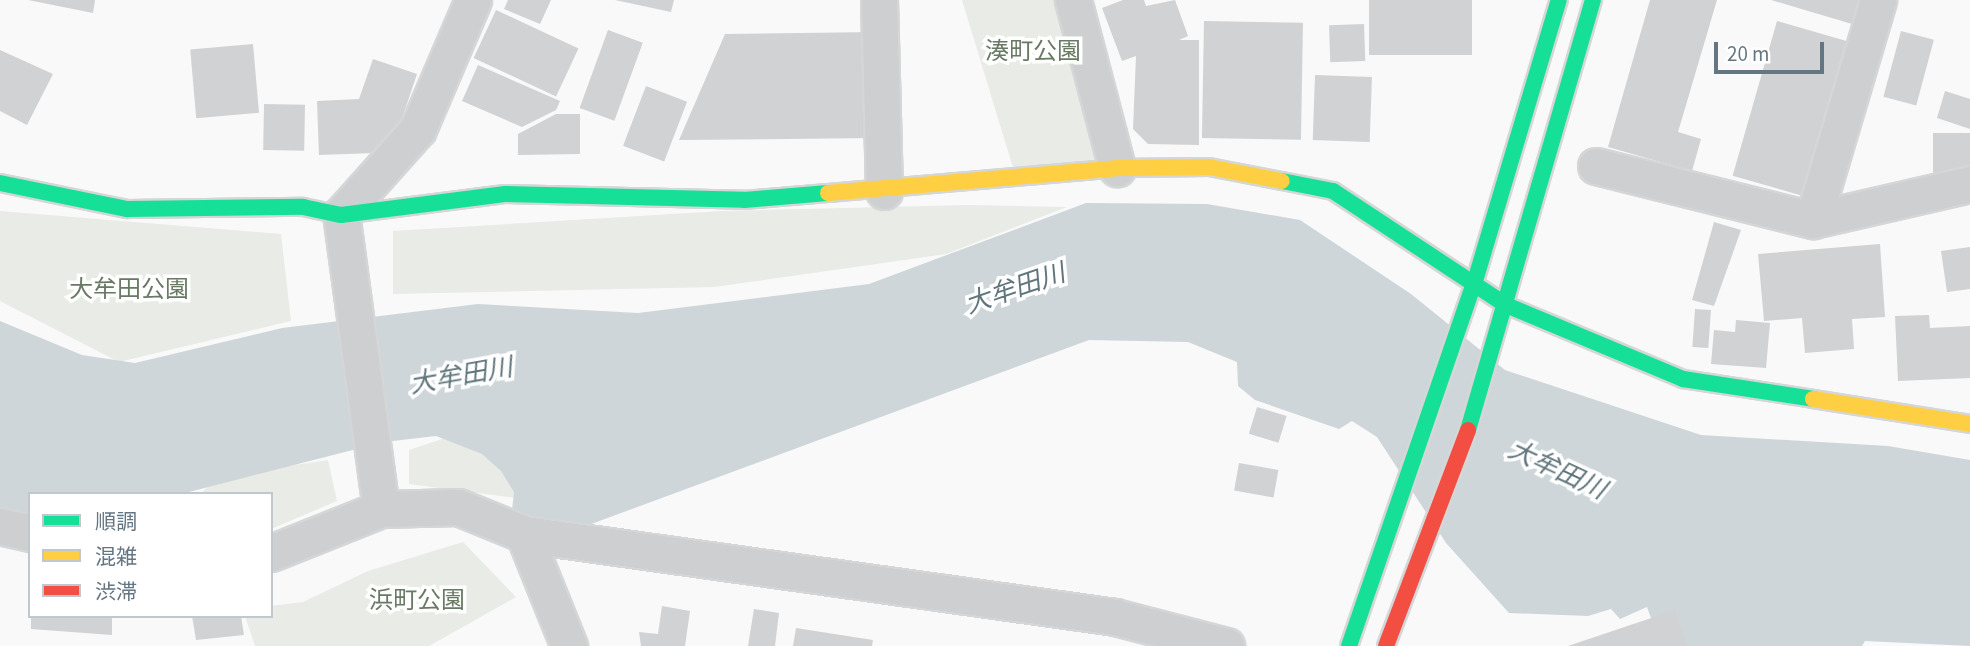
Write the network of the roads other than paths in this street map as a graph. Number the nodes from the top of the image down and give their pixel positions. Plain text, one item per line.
1 (473, 0) edge
2 (879, 0) edge
3 (1073, 0) edge
4 (1559, 0) edge
5 (1593, 0) edge
6 (1878, 0) edge
7 (1596, 166) dead end
8 (1117, 168) junction
9 (0, 183) edge
10 (1970, 184) edge
11 (884, 191) junction
12 (341, 215) junction
13 (1813, 220) junction
14 (1475, 281) junction
15 (1506, 304) junction
16 (1970, 424) edge
17 (381, 509) junction
18 (0, 526) edge
19 (28, 533) edge
20 (524, 534) junction
21 (273, 553) edge
22 (569, 646) edge
23 (1226, 646) edge
24 (1349, 646) edge
25 (1386, 646) edge

1 - 12 street
2 - 11 street
3 - 8 street
4 - 14 street
5 - 15 street
6 - 13 street
7 - 13 street
8 - 11 street
8 - 14 street
9 - 12 street
10 - 13 street
11 - 12 street
12 - 17 street
14 - 15 street
14 - 24 street
15 - 16 street
15 - 25 street
17 - 20 street
17 - 21 street
18 - 19 street
20 - 22 street
20 - 23 street

